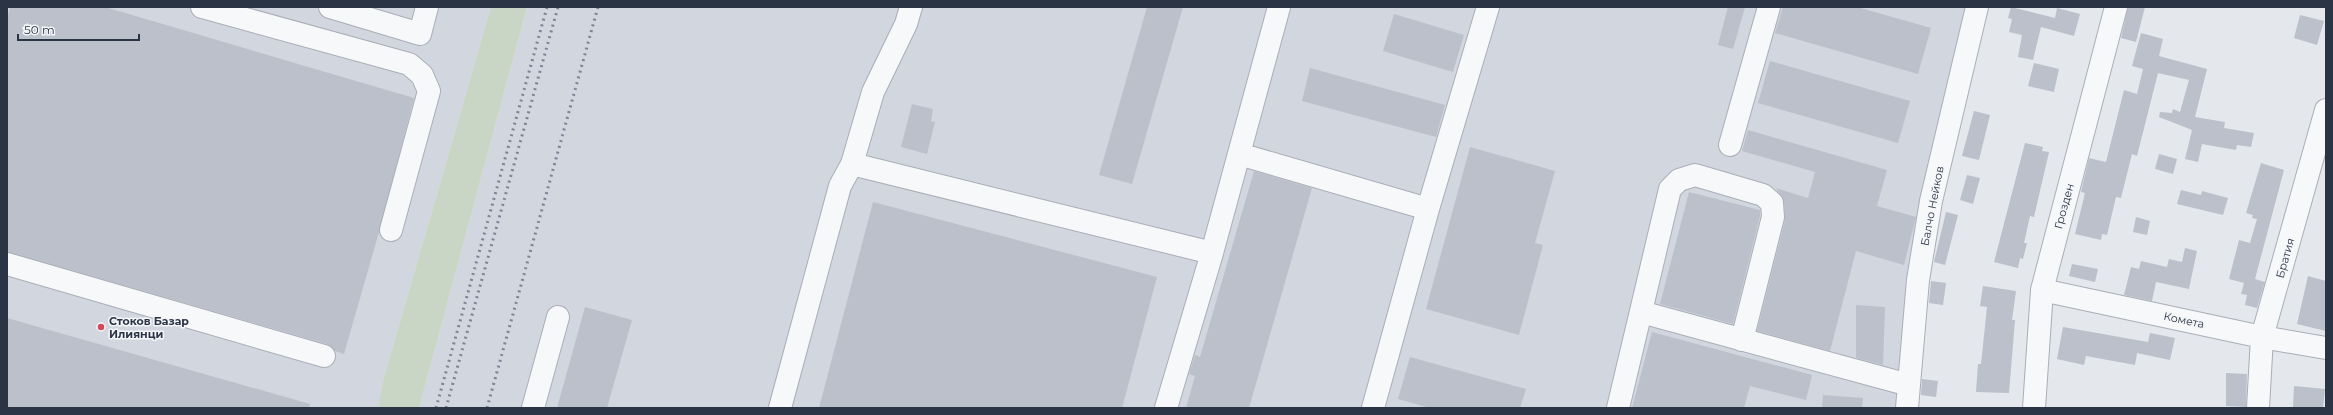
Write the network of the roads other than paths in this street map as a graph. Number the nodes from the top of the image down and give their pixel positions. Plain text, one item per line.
1 (202, 7) edge
2 (330, 7) edge
3 (427, 7) edge
4 (911, 7) edge
5 (1279, 7) edge
6 (1488, 7) edge
7 (1769, 7) edge
8 (1977, 7) edge
9 (2116, 7) edge
10 (2326, 110) edge
11 (1730, 146) dead end
12 (1239, 154) junction
13 (852, 164) junction
14 (1428, 209) junction
15 (390, 230) dead end
16 (1212, 253) junction
17 (7, 264) edge
18 (2042, 290) junction
19 (1641, 312) junction
20 (558, 317) dead end
21 (2262, 337) junction
22 (1742, 340) junction
23 (2326, 348) edge
24 (324, 356) dead end
25 (1909, 385) junction
26 (533, 408) edge
27 (780, 408) edge
28 (1166, 408) edge
29 (1373, 408) edge
30 (1618, 408) edge
31 (1907, 408) edge
32 (2034, 408) edge
33 (2258, 408) edge

1 - 15 street
2 - 3 street
4 - 13 street
5 - 12 street
6 - 14 street
7 - 11 street
8 - 25 street, Балчо Нейков
9 - 18 street, Грозден
10 - 21 street, Братия
12 - 14 street
12 - 16 street
13 - 16 street
13 - 27 street
14 - 29 street
16 - 28 street
17 - 24 street
18 - 21 street, Комета
18 - 32 street, Грозден
19 - 22 street
19 - 22 street
19 - 30 street
20 - 26 street
21 - 23 street, Комета
21 - 33 street, Братия
22 - 25 street
25 - 31 street, Балчо Нейков

